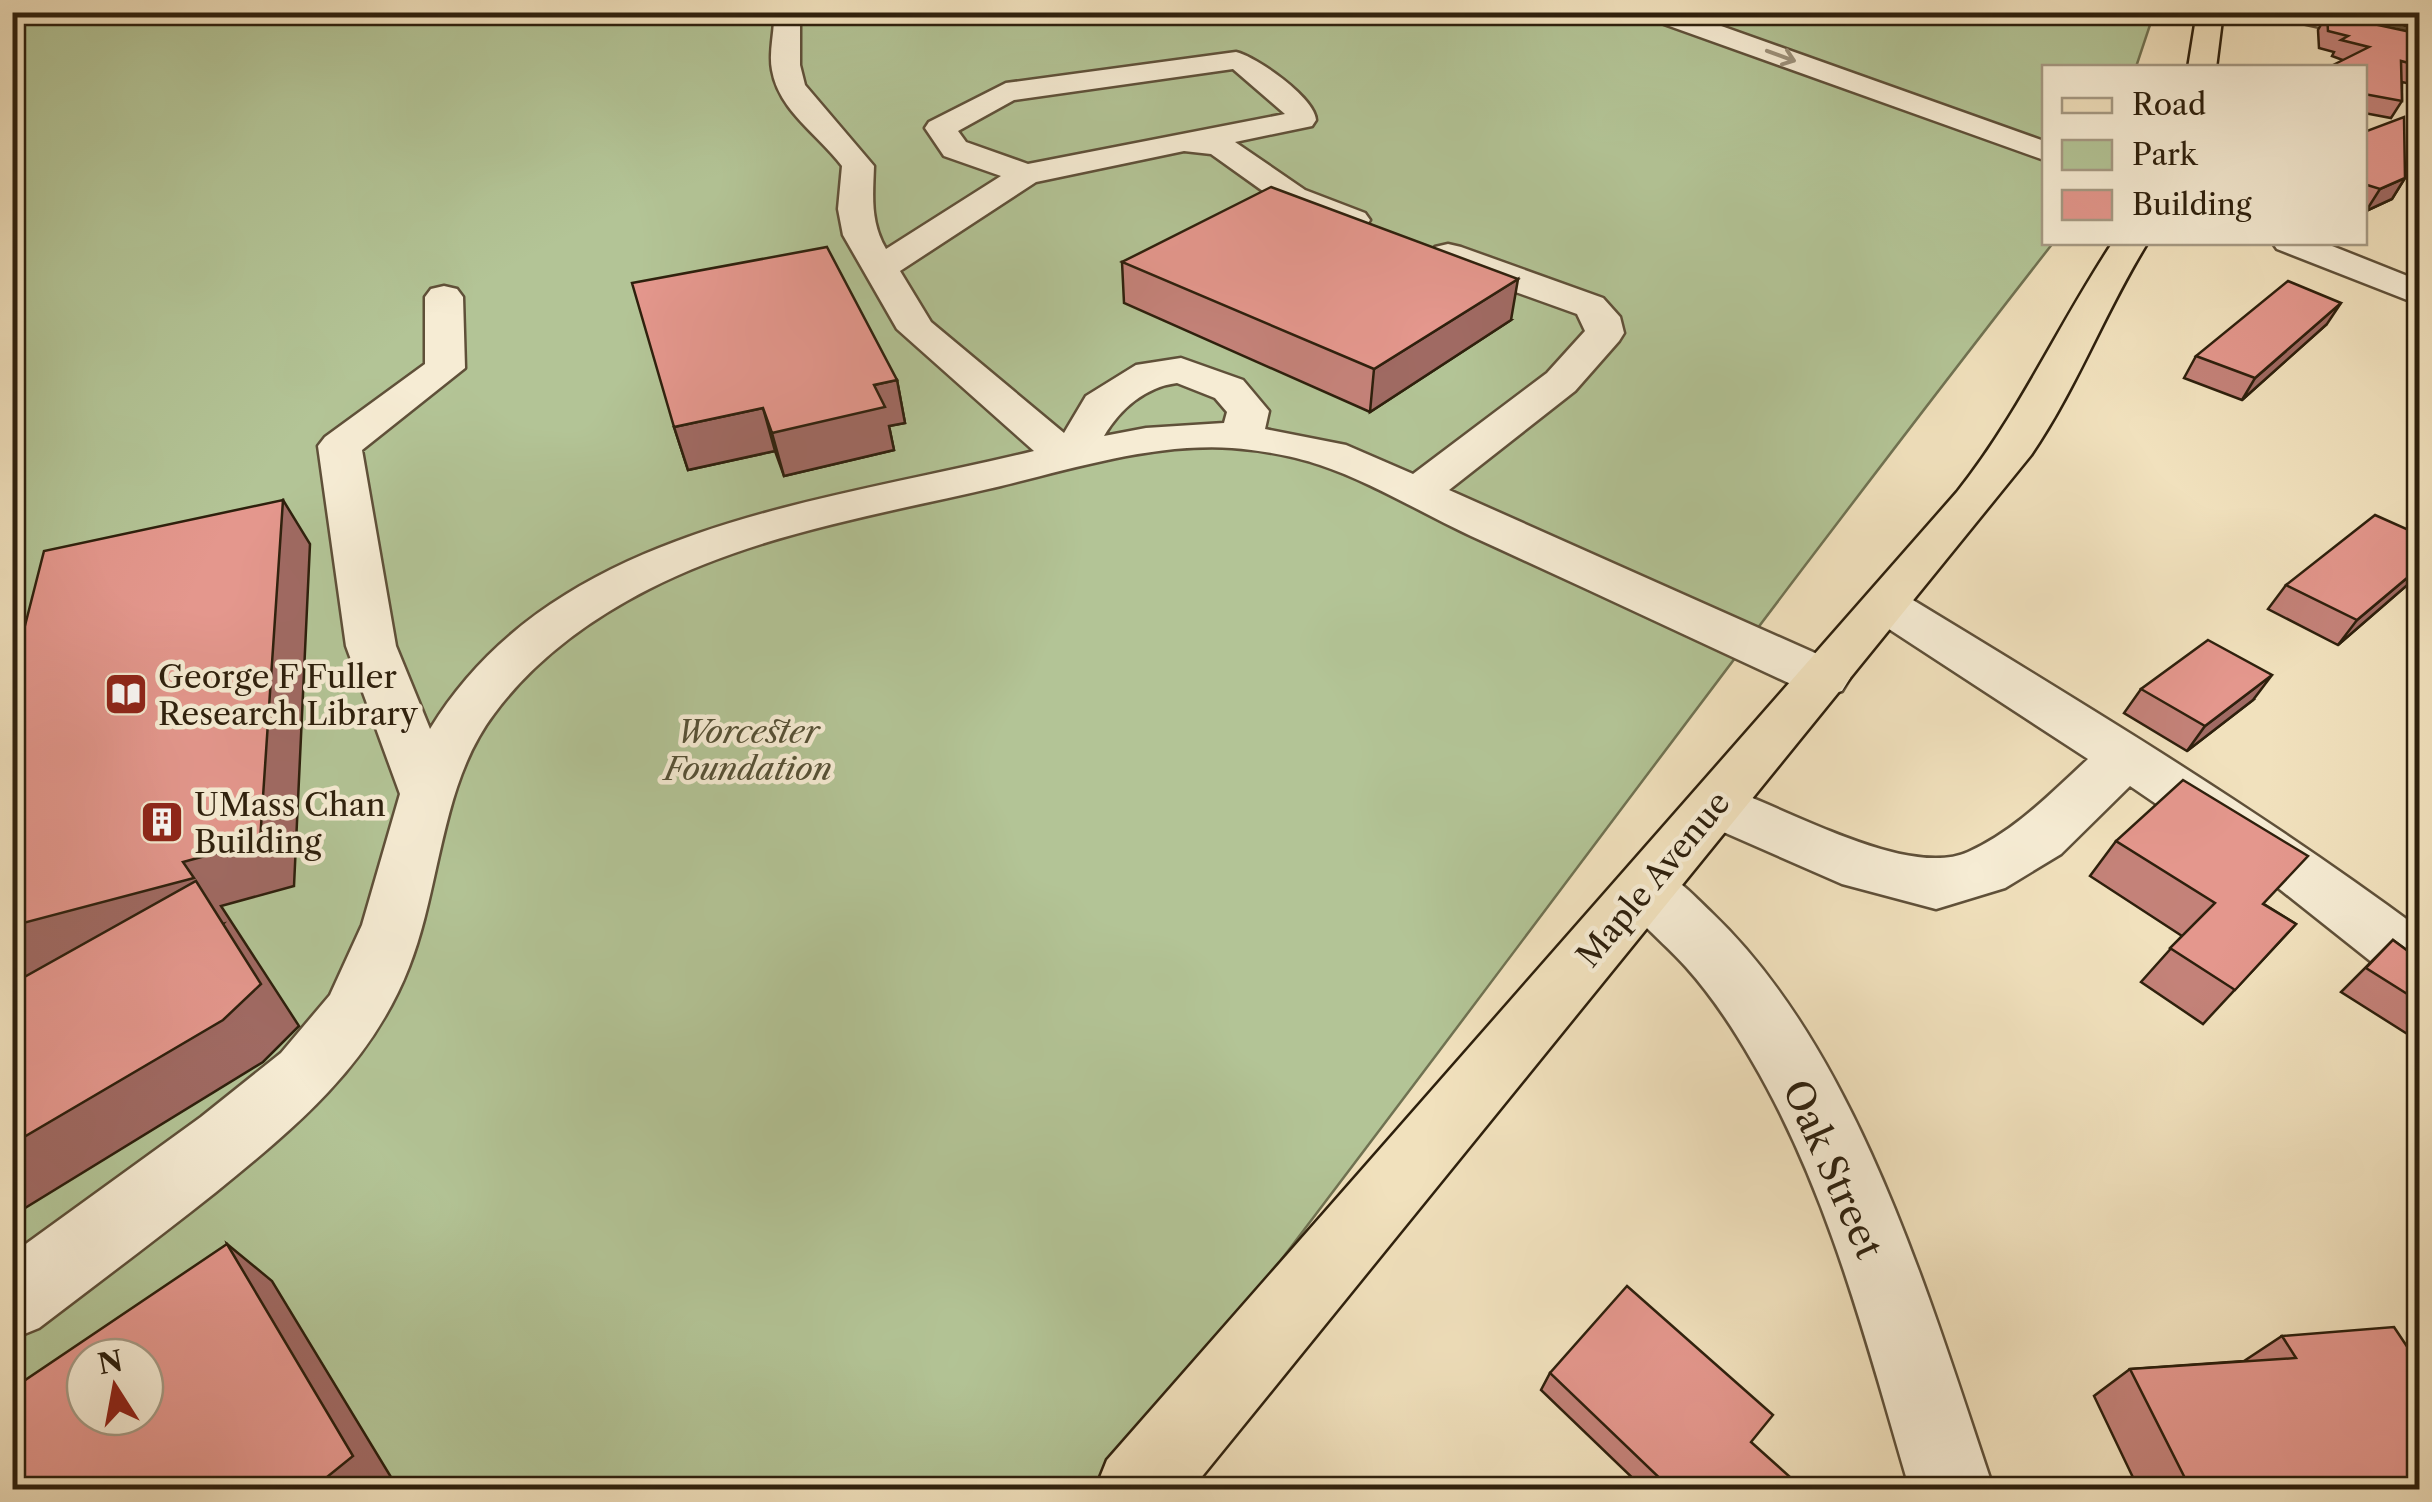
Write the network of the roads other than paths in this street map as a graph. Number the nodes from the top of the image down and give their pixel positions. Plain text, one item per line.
1 (1656, 12) edge
2 (2210, 12) edge
3 (2288, 12) edge
4 (787, 22) dead end
5 (2420, 41) edge
6 (2202, 65) edge
7 (1191, 142) junction
8 (2042, 149) edge
9 (1026, 174) junction
10 (1385, 232) edge
11 (1422, 245) edge
12 (2130, 245) edge
13 (2297, 245) edge
14 (879, 269) junction
15 (2420, 294) edge
16 (444, 297) dead end
17 (1242, 436) junction
18 (1072, 455) junction
19 (1417, 493) junction
20 (1886, 605) junction
21 (1824, 678) junction
22 (2126, 758) junction
23 (426, 791) junction
24 (1716, 804) junction
25 (1646, 888) junction
26 (2420, 964) edge
27 (12, 1301) edge
28 (1137, 1490) edge
29 (1952, 1490) edge

1 -> 8 street
2 - 6 main road
3 - 5 street
4 - 14 street
7 - 9 street
7 - 9 street
7 - 10 street
9 - 14 street
11 - 19 street
12 - 20 main road, Maple Avenue
13 - 15 street
14 - 18 street
16 - 23 street
17 - 18 street
17 - 18 street
17 - 19 street
18 - 23 street
19 - 21 street
20 - 21 main road, Maple Avenue
20 - 22 street
21 - 24 main road, Maple Avenue
22 - 24 street
22 - 26 street
23 - 27 street
24 - 25 main road, Maple Avenue
25 - 28 main road, Maple Avenue
25 - 29 street, Oak Street

